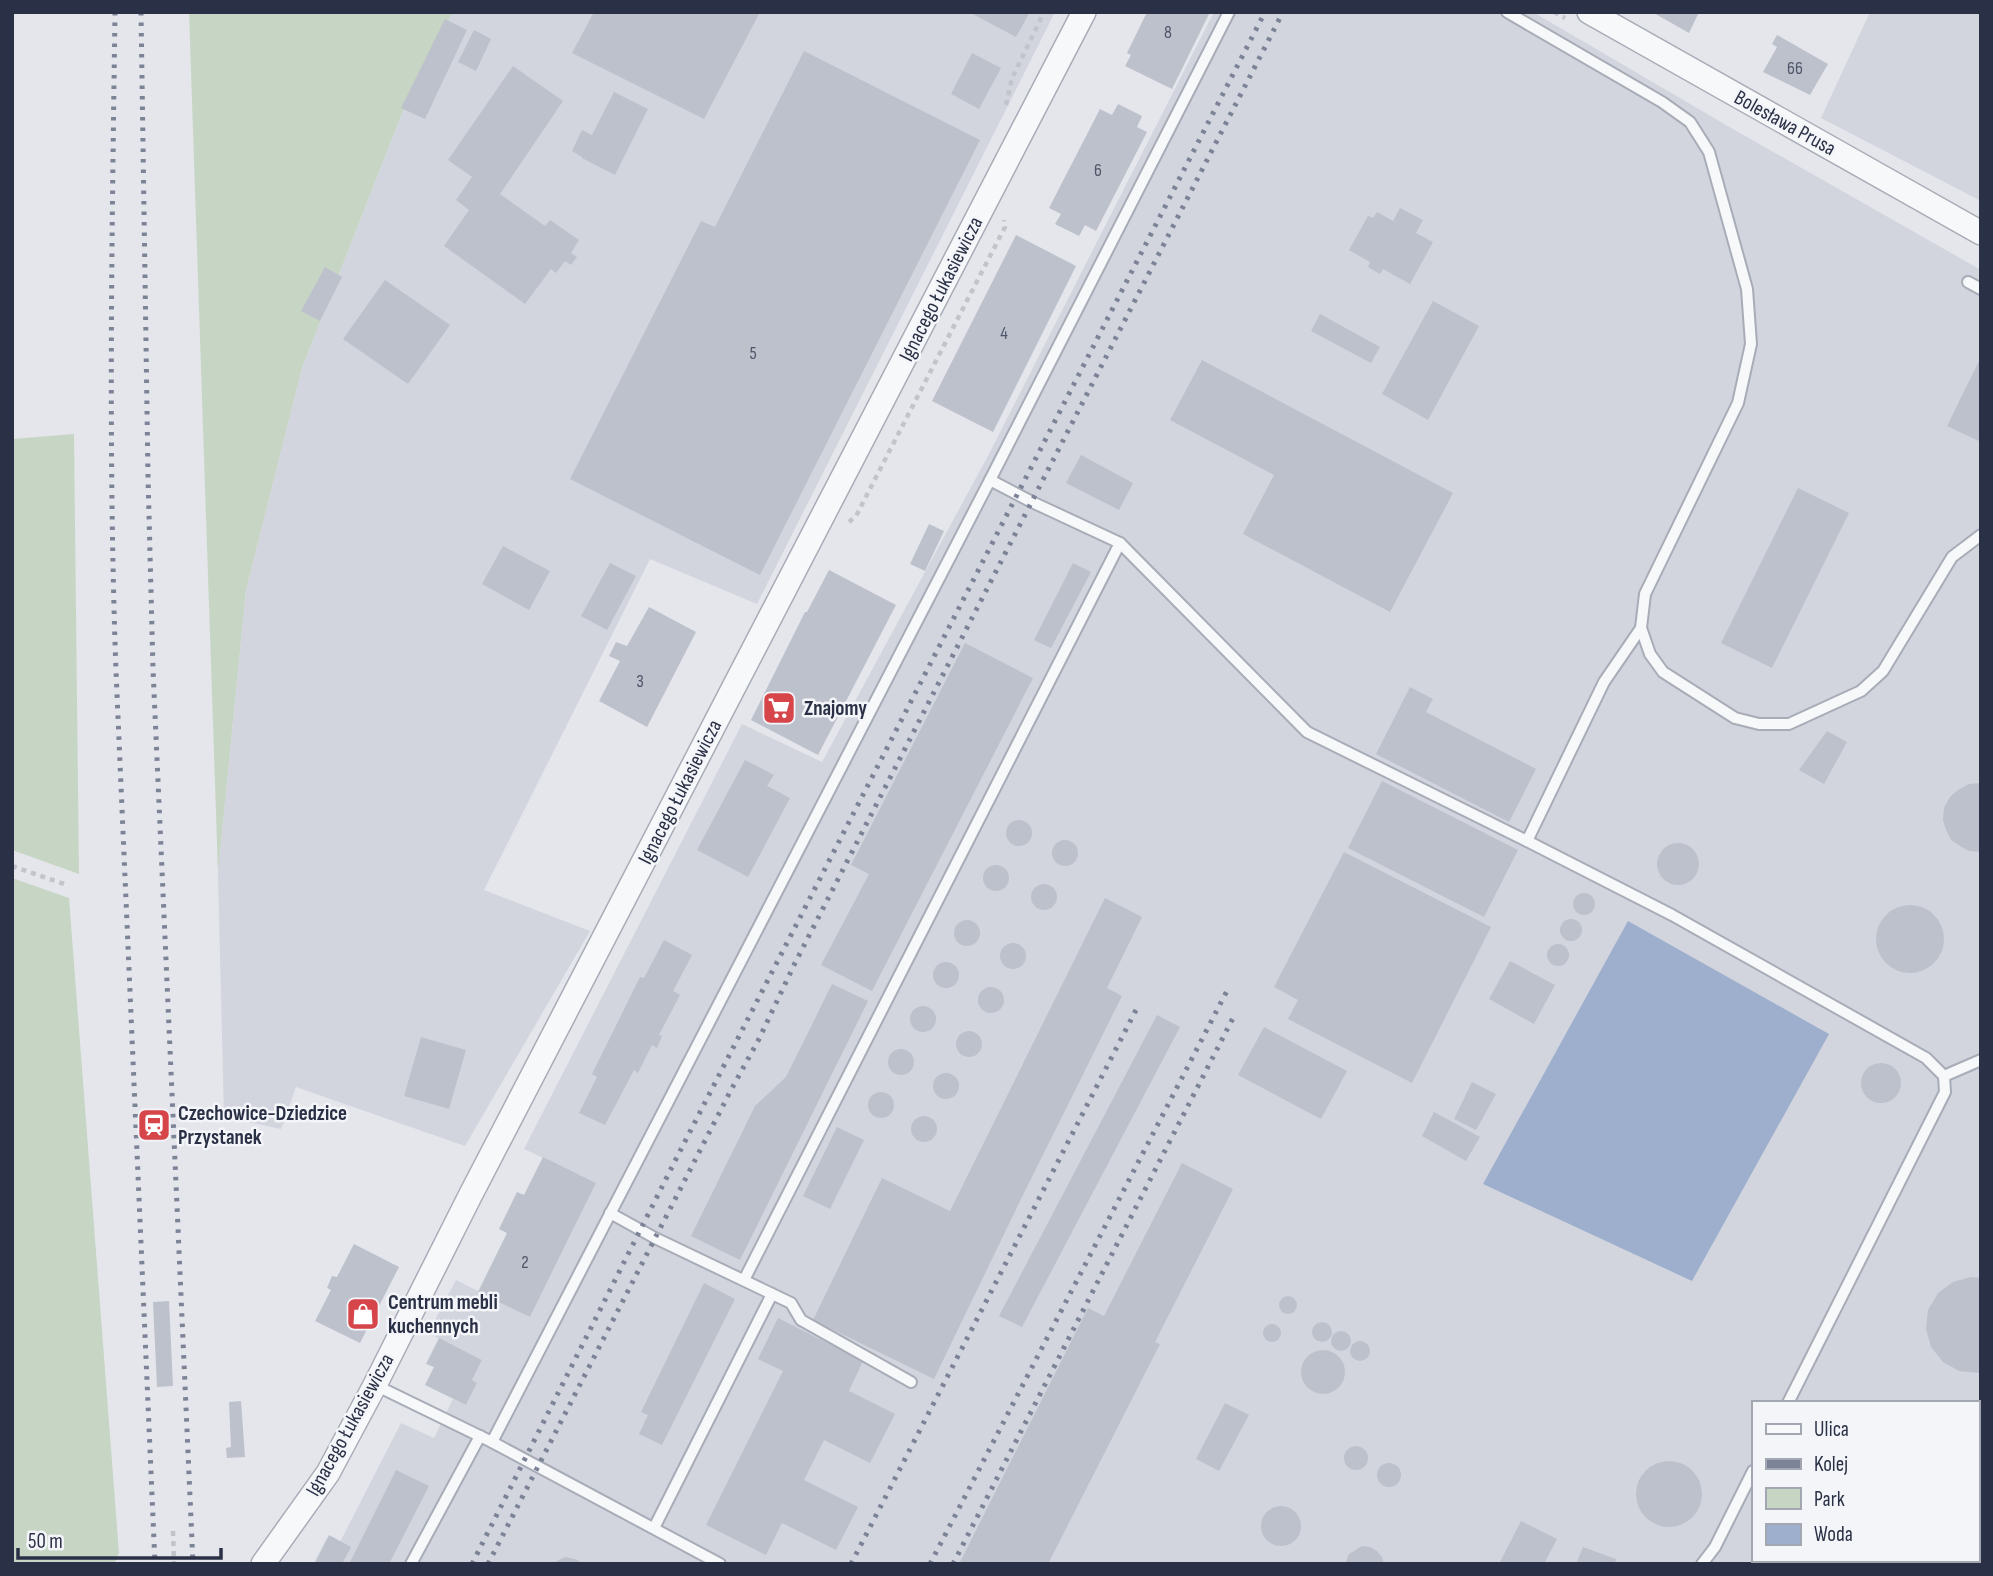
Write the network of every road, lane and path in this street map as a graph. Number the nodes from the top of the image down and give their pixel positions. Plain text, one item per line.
1 (1084, 12) edge
2 (1229, 12) edge
3 (1507, 12) edge
4 (1589, 12) edge
5 (1981, 233) edge
6 (1968, 282) dead end
7 (1981, 289) edge
8 (990, 480) junction
9 (1981, 535) edge
10 (1120, 543) junction
11 (1641, 628) junction
12 (1527, 841) junction
13 (12, 866) edge
14 (67, 885) dead end
15 (1981, 1060) edge
16 (1944, 1076) junction
17 (610, 1213) junction
18 (744, 1280) junction
19 (772, 1294) junction
20 (911, 1381) dead end
21 (375, 1385) junction
22 (1789, 1401) edge
23 (480, 1436) junction
24 (492, 1442) junction
25 (1752, 1473) edge
26 (654, 1528) junction
27 (173, 1531) dead end
28 (174, 1564) edge
29 (263, 1564) edge
30 (411, 1564) edge
31 (720, 1564) edge
32 (1702, 1564) edge

1 - 21 street, Ignacego Łukasiewicza
2 - 8 lane
3 - 11 lane
4 - 5 street, Bolesława Prusa
6 - 7 lane
8 - 10 lane
8 - 17 lane
9 - 11 lane
10 - 12 lane
10 - 18 lane
11 - 12 lane
12 - 16 lane
13 - 14 path
15 - 16 lane
16 - 22 lane
17 - 18 lane
17 - 24 lane
18 - 19 lane
19 - 20 lane
19 - 26 lane
21 - 23 lane
21 - 29 street, Ignacego Łukasiewicza
23 - 24 lane
23 - 30 lane
24 - 26 lane
25 - 32 lane
26 - 31 lane
27 - 28 path

